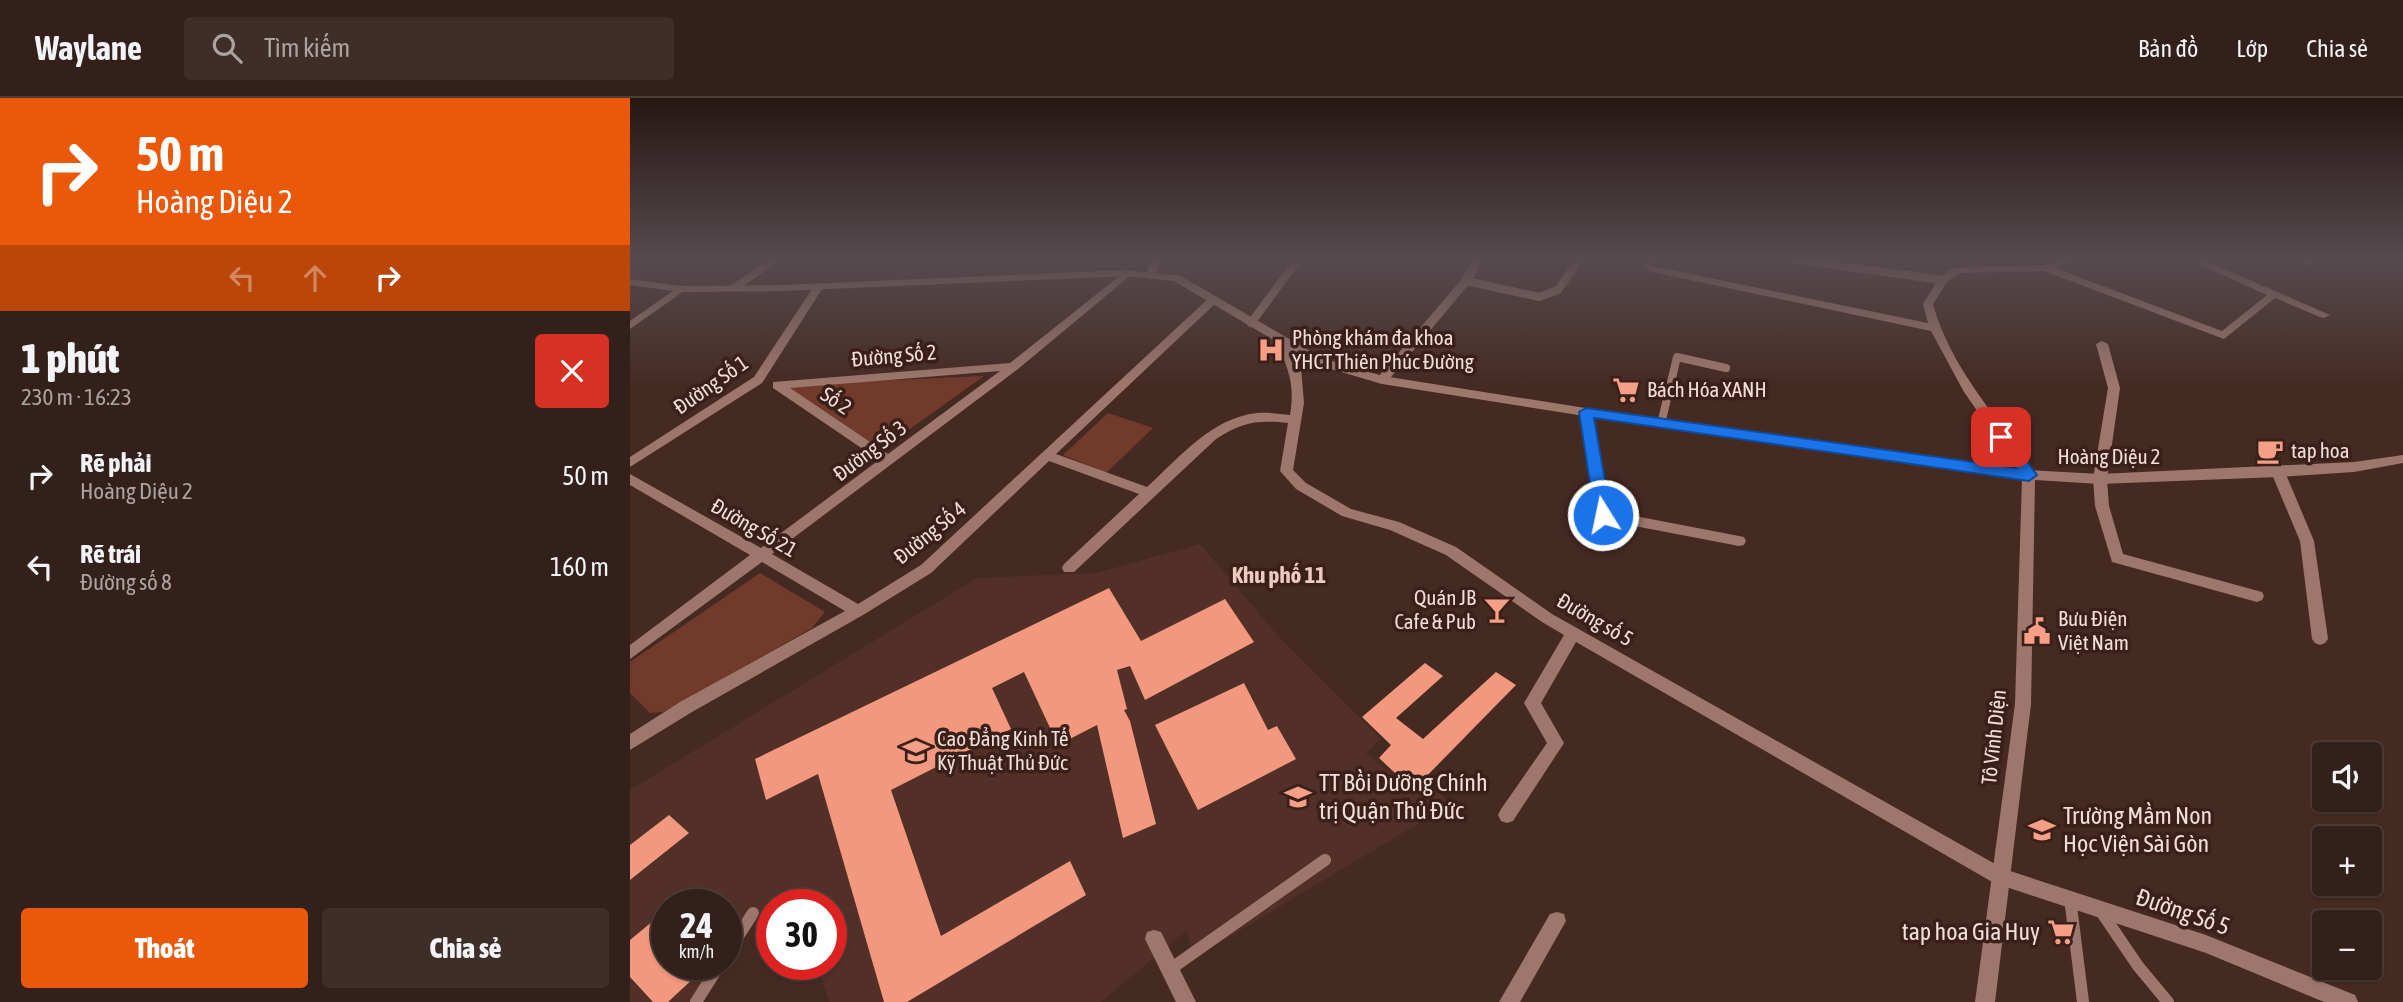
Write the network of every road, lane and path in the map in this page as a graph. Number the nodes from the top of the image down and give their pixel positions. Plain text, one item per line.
1 (665, 300) edge
2 (810, 300) edge
3 (1094, 300) edge
4 (1213, 300) edge
5 (1216, 300) edge
6 (1268, 300) edge
7 (1450, 300) edge
8 (1801, 300) edge
9 (1930, 300) edge
10 (2130, 300) edge
11 (2267, 300) edge
12 (2289, 300) edge
13 (2324, 315) dead end
14 (1251, 323) junction
15 (630, 326) edge
16 (1933, 328) junction
17 (1281, 341) junction
18 (2102, 344) dead end
19 (1014, 366) junction
20 (1726, 368) dead end
21 (758, 380) junction
22 (1382, 380) junction
23 (778, 385) junction
24 (1586, 412) junction
25 (1295, 420) junction
26 (1661, 424) junction
27 (1048, 456) junction
28 (2403, 459) edge
29 (889, 461) junction
30 (630, 463) edge
31 (2278, 472) junction
32 (2029, 475) junction
33 (630, 479) edge
34 (2100, 479) junction
35 (1149, 493) junction
36 (1739, 541) dead end
37 (762, 557) junction
38 (1069, 568) dead end
39 (2257, 596) dead end
40 (858, 611) junction
41 (1573, 633) junction
42 (2320, 639) dead end
43 (630, 653) edge
44 (630, 743) edge
45 (1507, 815) dead end
46 (1325, 860) dead end
47 (2000, 877) junction
48 (2070, 898) junction
49 (2100, 911) junction
50 (753, 914) dead end
51 (1558, 921) dead end
52 (742, 931) edge
53 (1154, 939) dead end
54 (1170, 970) junction
55 (710, 980) edge
56 (696, 1002) edge
57 (1186, 1002) edge
58 (1509, 1002) edge
59 (1984, 1002) edge
60 (2083, 1002) edge
61 (2168, 1002) edge
62 (2348, 1002) edge

1 - 15 street
2 - 21 street, Đường Số 1
3 - 19 street, Đường Số 3
4 - 27 street, Đường Số 4
5 - 14 street, Hoàng Diệu 2
6 - 14 lane
7 - 22 street
8 - 16 street
9 - 16 street
10 - 11 street
12 - 13 street
14 - 17 street, Hoàng Diệu 2
16 - 32 street
17 - 22 street, Hoàng Diệu 2
17 - 25 street, Đường số 5
18 - 34 street
19 - 23 street, Đường Số 2
19 - 29 street, Đường Số 3
20 - 26 lane
21 - 23 street, Số 2
21 - 30 street, Đường Số 1
22 - 24 street, Hoàng Diệu 2
23 - 29 street, Số 2
24 - 26 street, Hoàng Diệu 2
24 - 36 street
25 - 35 street
25 - 41 street, Đường số 5
26 - 32 street, Hoàng Diệu 2
27 - 35 street
27 - 40 street, Đường Số 4
28 - 31 street, Hoàng Diệu 2
29 - 37 street, Đường Số 3
31 - 34 street, Hoàng Diệu 2
31 - 42 street
32 - 34 street, Hoàng Diệu 2
32 - 47 street, Tô Vĩnh Diện
33 - 37 street, Đường Số 21
34 - 39 street
35 - 38 street
37 - 40 street, Đường Số 21
37 - 43 street, Đường Số 3
40 - 44 street, Đường Số 4
41 - 45 street
41 - 47 street, Đường số 5
46 - 54 lane
47 - 48 street, Đường Số 5
47 - 59 street, Tô Vĩnh Diện
48 - 49 street, Đường Số 5
48 - 60 lane
49 - 61 lane
49 - 62 street, Đường Số 5
50 - 52 lane
51 - 58 street
53 - 54 street
54 - 57 street
55 - 56 lane

